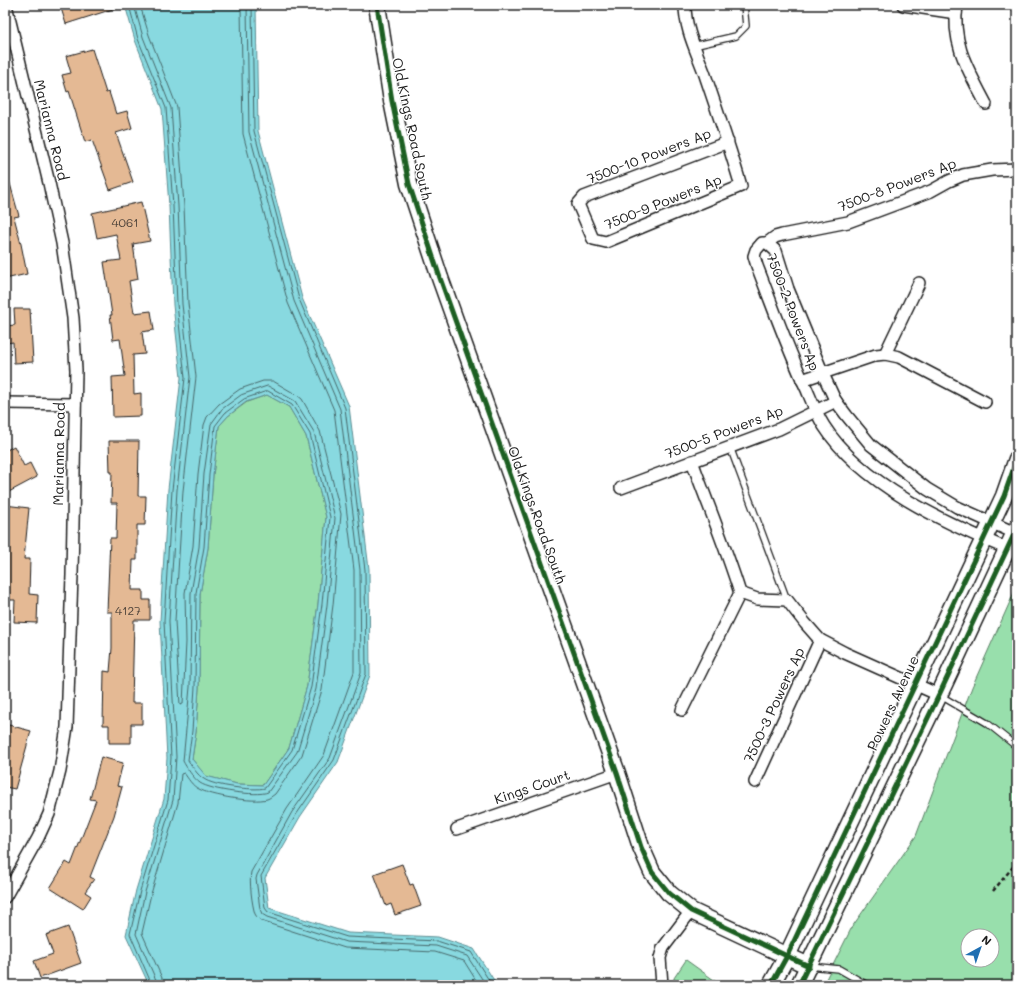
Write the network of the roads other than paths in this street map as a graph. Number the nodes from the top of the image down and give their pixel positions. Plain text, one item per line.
1 (6, 5) edge
2 (377, 5) edge
3 (685, 5) edge
4 (744, 5) edge
5 (903, 5) edge
6 (957, 9) edge
7 (693, 46) junction
8 (986, 104) dead end
9 (728, 142) junction
10 (1017, 169) edge
11 (584, 220) joint
12 (767, 243) junction
13 (920, 283) dead end
14 (885, 354) junction
15 (823, 374) junction
16 (802, 380) junction
17 (836, 401) junction
18 (985, 402) dead end
19 (5, 403) edge
20 (75, 404) junction
21 (816, 411) junction
22 (730, 447) junction
23 (1017, 459) edge
24 (692, 461) junction
25 (621, 488) dead end
26 (990, 523) junction
27 (1016, 531) edge
28 (983, 539) junction
29 (1008, 549) junction
30 (740, 592) junction
31 (787, 600) junction
32 (820, 640) junction
33 (916, 684) junction
34 (939, 695) junction
35 (682, 710) dead end
36 (1017, 747) edge
37 (617, 773) junction
38 (755, 782) dead end
39 (457, 829) dead end
40 (5, 897) edge
41 (691, 911) junction
42 (787, 956) junction
43 (809, 966) junction
44 (662, 985) edge
45 (770, 985) edge
46 (799, 985) edge
47 (867, 985) edge

1 - 20 street, Marianna Road
2 - 37 street, Old Kings Road South
3 - 7 street
4 - 7 lane
5 - 6 street
6 - 8 street
7 - 9 street
9 - 11 street, 7500-10 Powers Ap
9 - 11 street, 7500-9 Powers Ap
10 - 12 street, 7500-8 Powers Ap
12 - 15 street, 7500-2 Powers Ap
12 - 16 street, 7500-2 Powers Ap
13 - 14 street
14 - 15 street
14 - 18 street
15 - 16 street
15 - 17 street, 7500-2 Powers Ap
16 - 21 street, 7500-2 Powers Ap
17 - 21 street, 7500-5 Powers Ap
17 - 26 street, 7500-2 Powers Ap
19 - 20 street
20 - 40 street, Marianna Road
21 - 22 street, 7500-5 Powers Ap
21 - 28 street, 7500-2 Powers Ap
22 - 24 street, 7500-5 Powers Ap
22 - 31 lane
23 - 26 street, Powers Avenue
24 - 25 street, 7500-5 Powers Ap
24 - 30 street
26 - 27 street, 7500-2 Powers Ap
26 - 28 street, Powers Avenue
27 - 29 street
28 - 29 street, 7500-2 Powers Ap
28 - 33 street, Powers Avenue
29 - 34 street
30 - 31 street
30 - 35 street
31 - 32 street
32 - 33 street
32 - 38 street, 7500-3 Powers Ap
33 - 34 street
33 - 42 street, Powers Avenue
34 - 36 lane
34 - 43 street
37 - 39 street, Kings Court
37 - 41 street, Old Kings Road South
41 - 42 street, Old Kings Road South
41 - 44 street
42 - 43 street, Old Kings Road South
42 - 45 street
43 - 46 street
43 - 47 lane

